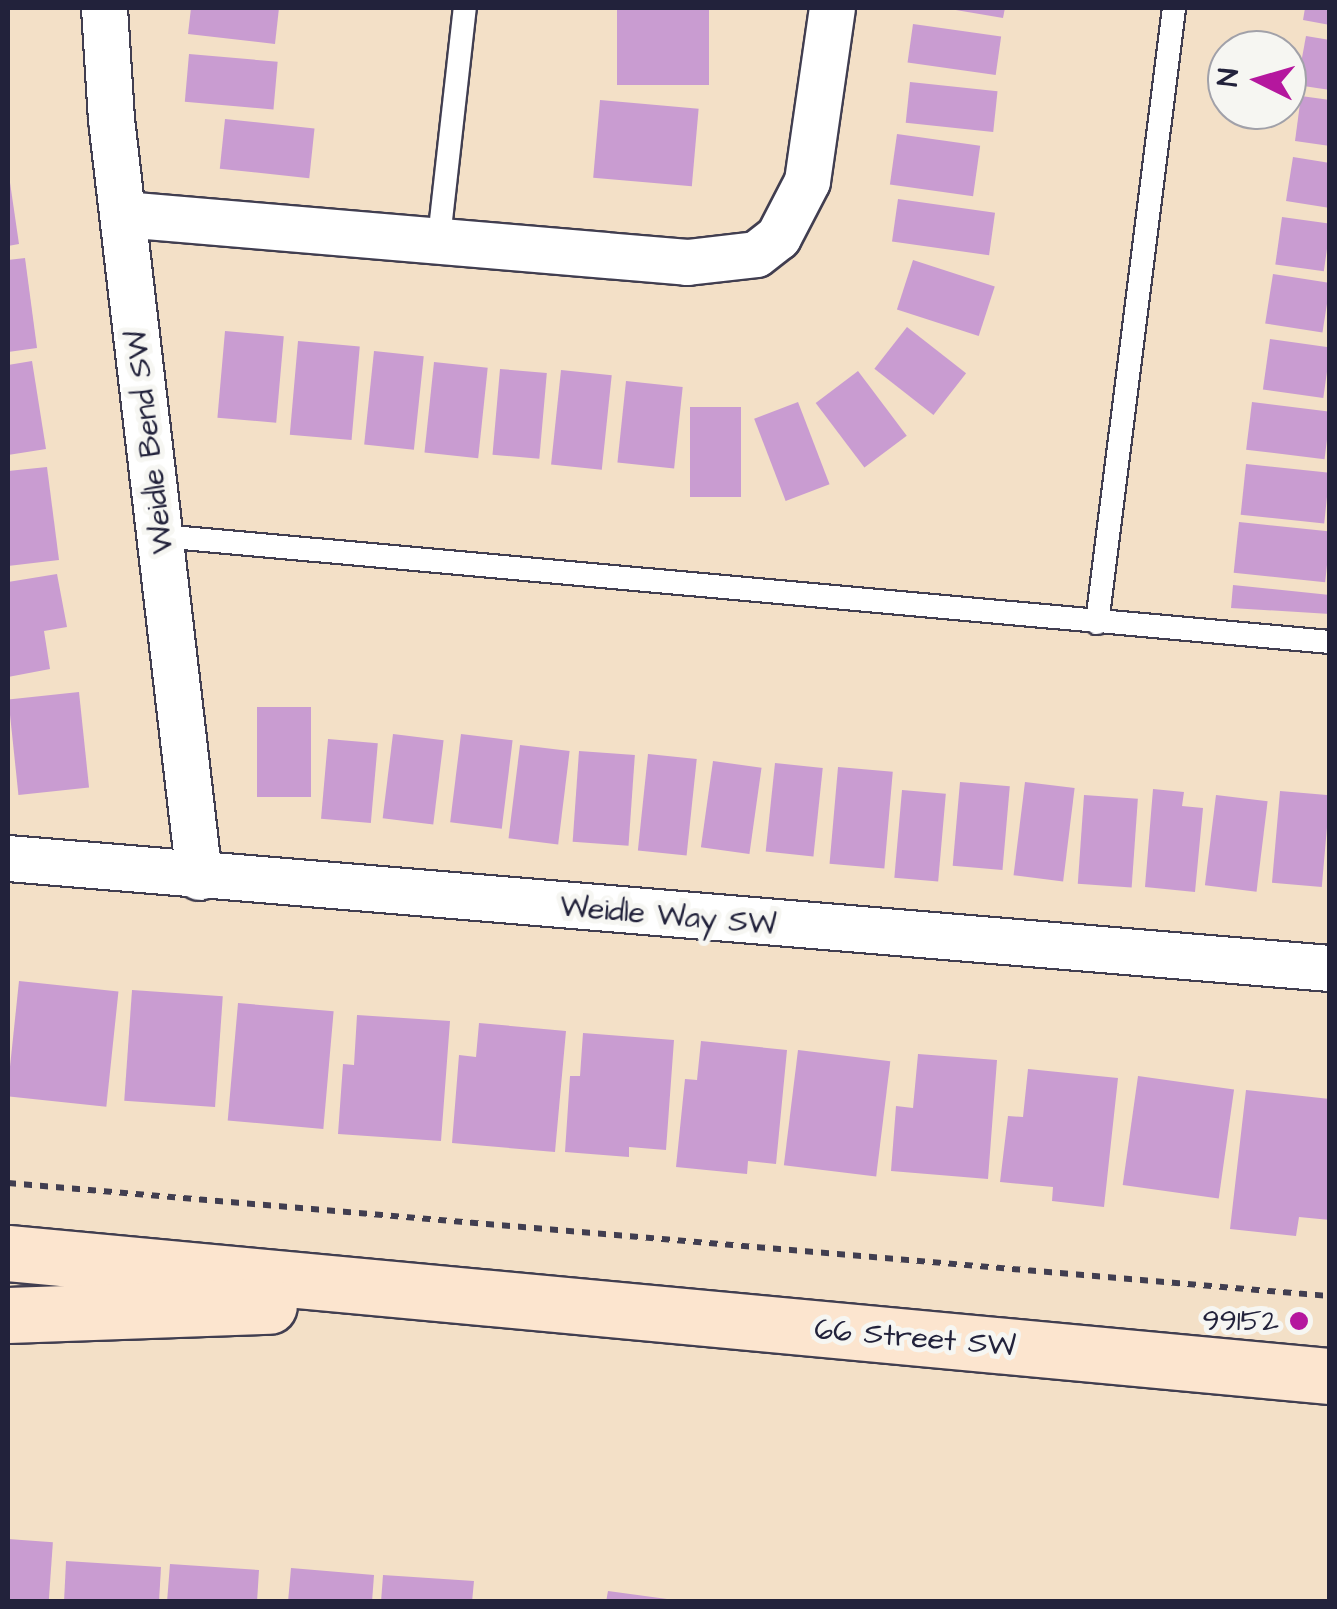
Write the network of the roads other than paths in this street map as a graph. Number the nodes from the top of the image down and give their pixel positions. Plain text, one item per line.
1 (104, 8) edge
2 (465, 8) edge
3 (832, 8) edge
4 (1174, 8) edge
5 (124, 214) junction
6 (440, 238) junction
7 (161, 536) junction
8 (1097, 623) junction
9 (1330, 642) edge
10 (8, 858) edge
11 (199, 877) junction
12 (1330, 968) edge
13 (8, 1253) edge
14 (502, 1298) junction
15 (8, 1315) edge
16 (1330, 1376) edge

1 - 5 street, Weidle Bend SW
2 - 6 lane
3 - 6 street
4 - 8 lane
5 - 6 street
5 - 7 street, Weidle Bend SW
7 - 8 lane
7 - 11 street, Weidle Bend SW
8 - 9 lane
10 - 11 street, Weidle Way SW
11 - 12 street, Weidle Way SW
13 - 14 main road, 66 Street SW
14 - 15 main road, 66 Street SW
14 - 16 main road, 66 Street SW

